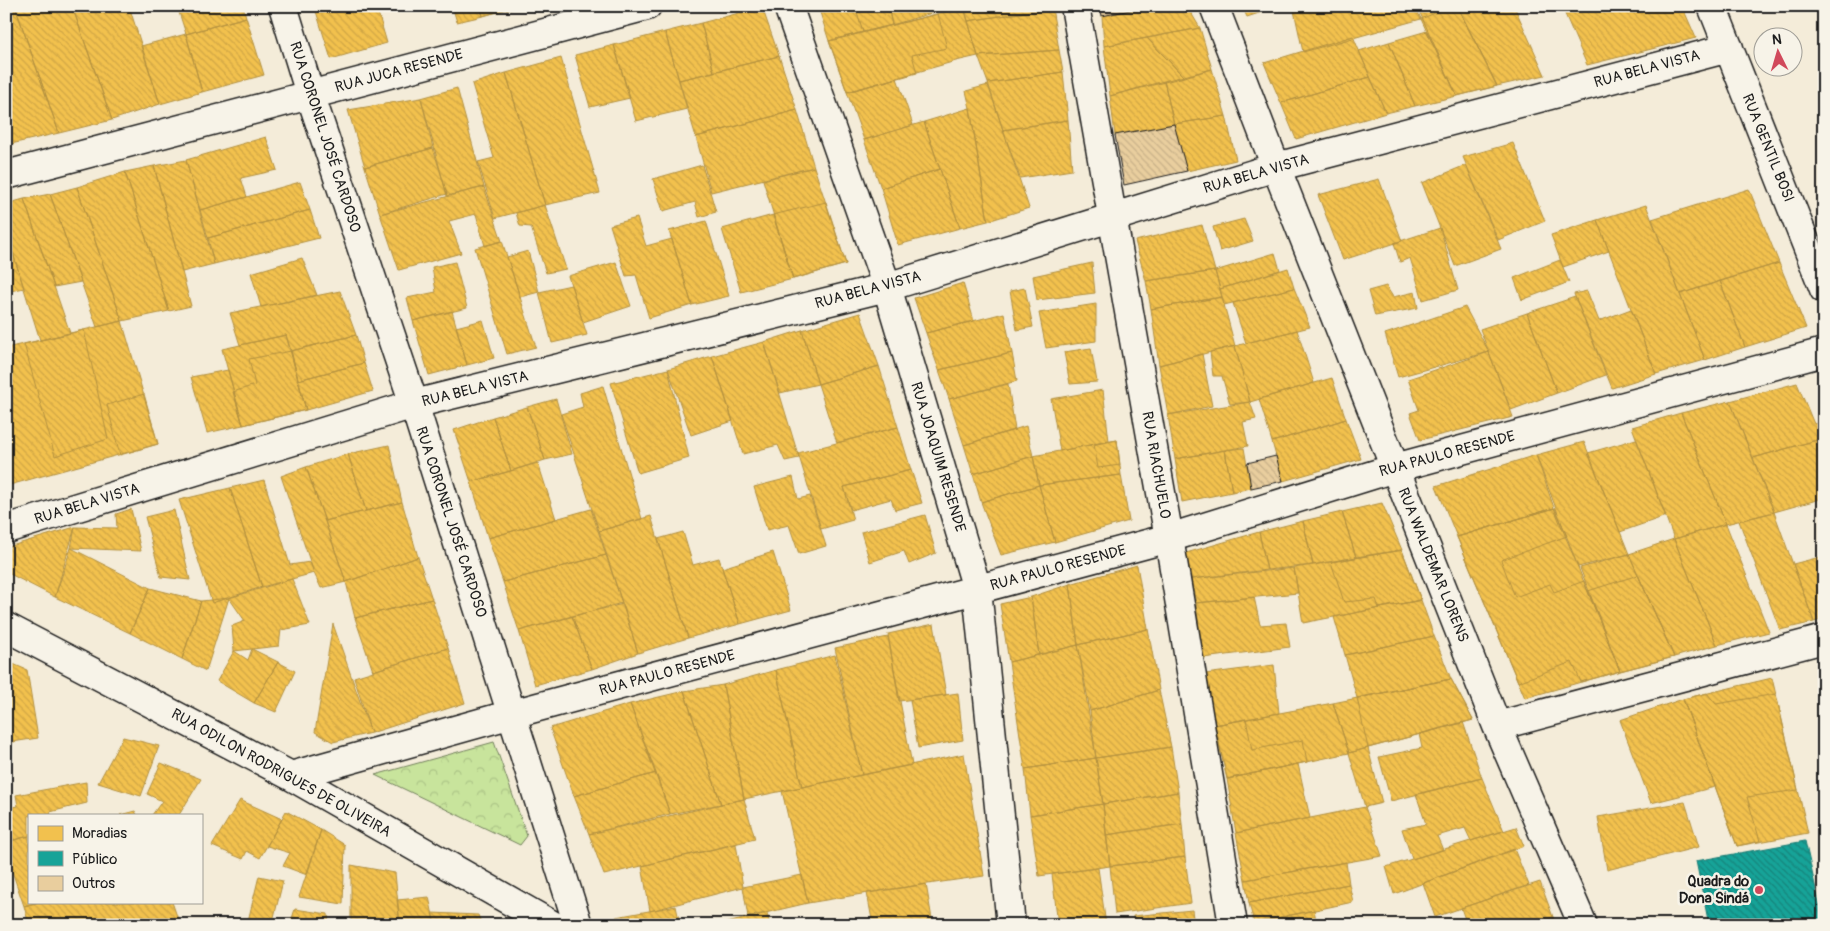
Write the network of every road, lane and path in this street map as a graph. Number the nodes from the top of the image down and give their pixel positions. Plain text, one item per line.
1 (283, 6) edge
2 (647, 6) edge
3 (788, 6) edge
4 (1075, 6) edge
5 (1214, 6) edge
6 (1712, 6) edge
7 (1729, 48) junction
8 (310, 94) junction
9 (1276, 167) junction
10 (6, 175) edge
11 (1112, 217) junction
12 (887, 287) junction
13 (1824, 289) edge
14 (1824, 352) edge
15 (414, 404) junction
16 (1395, 468) junction
17 (6, 529) edge
18 (1169, 538) junction
19 (977, 589) junction
20 (6, 627) edge
21 (1824, 639) edge
22 (512, 714) junction
23 (1497, 726) junction
24 (291, 776) junction
25 (552, 925) edge
26 (578, 925) edge
27 (1011, 925) edge
28 (1233, 925) edge
29 (1583, 925) edge

1 - 8 street, RUA CORONEL JOSÉ CARDOSO
2 - 8 street, RUA JUCA RESENDE
3 - 12 street, RUA JOAQUIM RESENDE
4 - 11 street, RUA RIACHUELO
5 - 9 street, RUA WALDEMAR LORENS
6 - 7 street, RUA GENTIL BOSI
7 - 9 street, RUA BELA VISTA
7 - 13 street, RUA GENTIL BOSI
8 - 10 street, RUA JUCA RESENDE
8 - 15 street, RUA CORONEL JOSÉ CARDOSO
9 - 11 street, RUA BELA VISTA
9 - 16 street, RUA WALDEMAR LORENS
11 - 12 street, RUA BELA VISTA
11 - 18 street, RUA RIACHUELO
12 - 15 street, RUA BELA VISTA
12 - 19 street, RUA JOAQUIM RESENDE
14 - 16 street, RUA PAULO RESENDE
15 - 17 street, RUA BELA VISTA
15 - 22 street, RUA CORONEL JOSÉ CARDOSO
16 - 18 street, RUA PAULO RESENDE
16 - 23 street, RUA WALDEMAR LORENS
18 - 19 street, RUA PAULO RESENDE
18 - 28 street, RUA RIACHUELO
19 - 22 street, RUA PAULO RESENDE
19 - 27 street, RUA JOAQUIM RESENDE
20 - 24 street, RUA ODILON RODRIGUES DE OLIVEIRA
21 - 23 street
22 - 24 street, RUA PAULO RESENDE
22 - 26 street, RUA CORONEL JOSÉ CARDOSO
23 - 29 street, RUA WALDEMAR LORENS
24 - 25 street, RUA ODILON RODRIGUES DE OLIVEIRA

